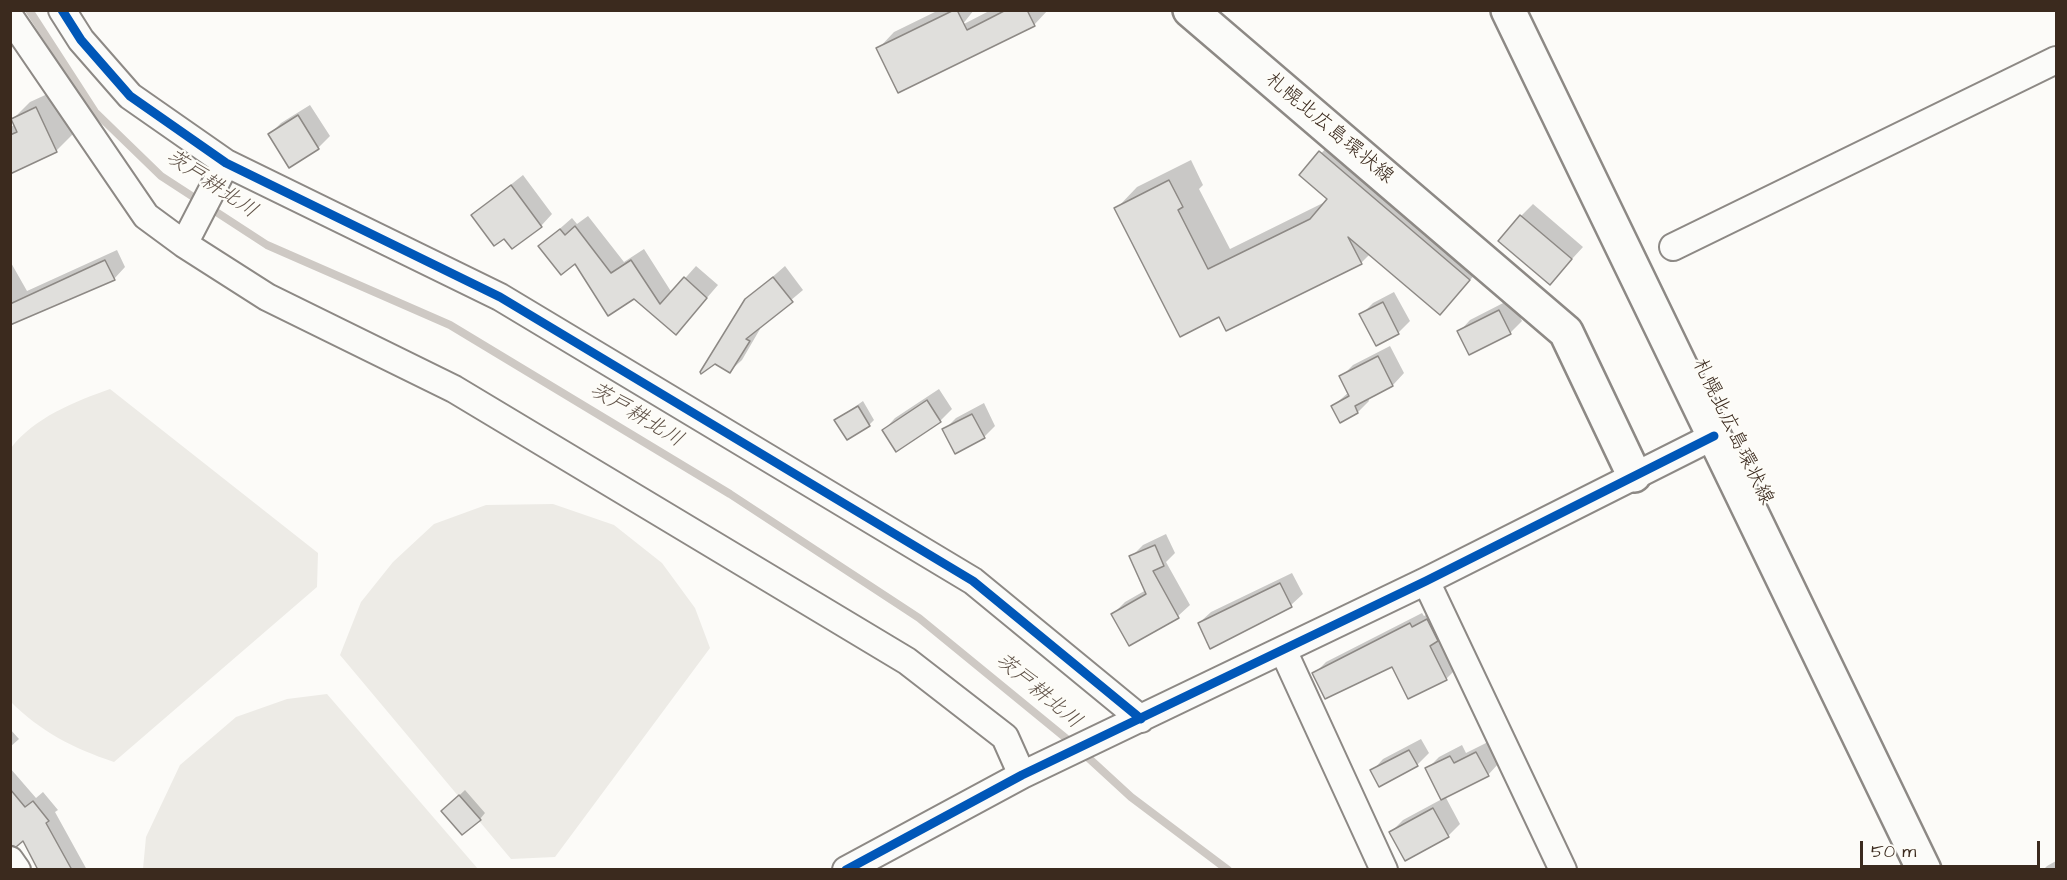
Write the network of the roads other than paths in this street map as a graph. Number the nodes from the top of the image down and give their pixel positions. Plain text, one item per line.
1 (62, 10) edge
2 (1190, 10) edge
3 (1508, 10) edge
4 (10, 17) edge
5 (2056, 60) edge
6 (226, 163) junction
7 (184, 244) junction
8 (1673, 247) dead end
9 (1714, 436) junction
10 (1634, 475) junction
11 (1426, 581) junction
12 (1283, 650) junction
13 (1142, 719) junction
14 (1022, 775) junction
15 (10, 860) edge
16 (17, 870) edge
17 (846, 870) edge
18 (1384, 870) edge
19 (1563, 870) edge
20 (1924, 870) edge

1 - 6 street
2 - 10 main road, 札幌北広島環状線
3 - 9 main road, 札幌北広島環状線
4 - 7 street
5 - 8 street
6 - 7 street
6 - 13 street
7 - 14 street
9 - 10 street
9 - 20 main road, 札幌北広島環状線
10 - 11 street
11 - 12 street
11 - 19 street
12 - 13 street
12 - 18 street
13 - 14 street
14 - 17 street
15 - 16 street

